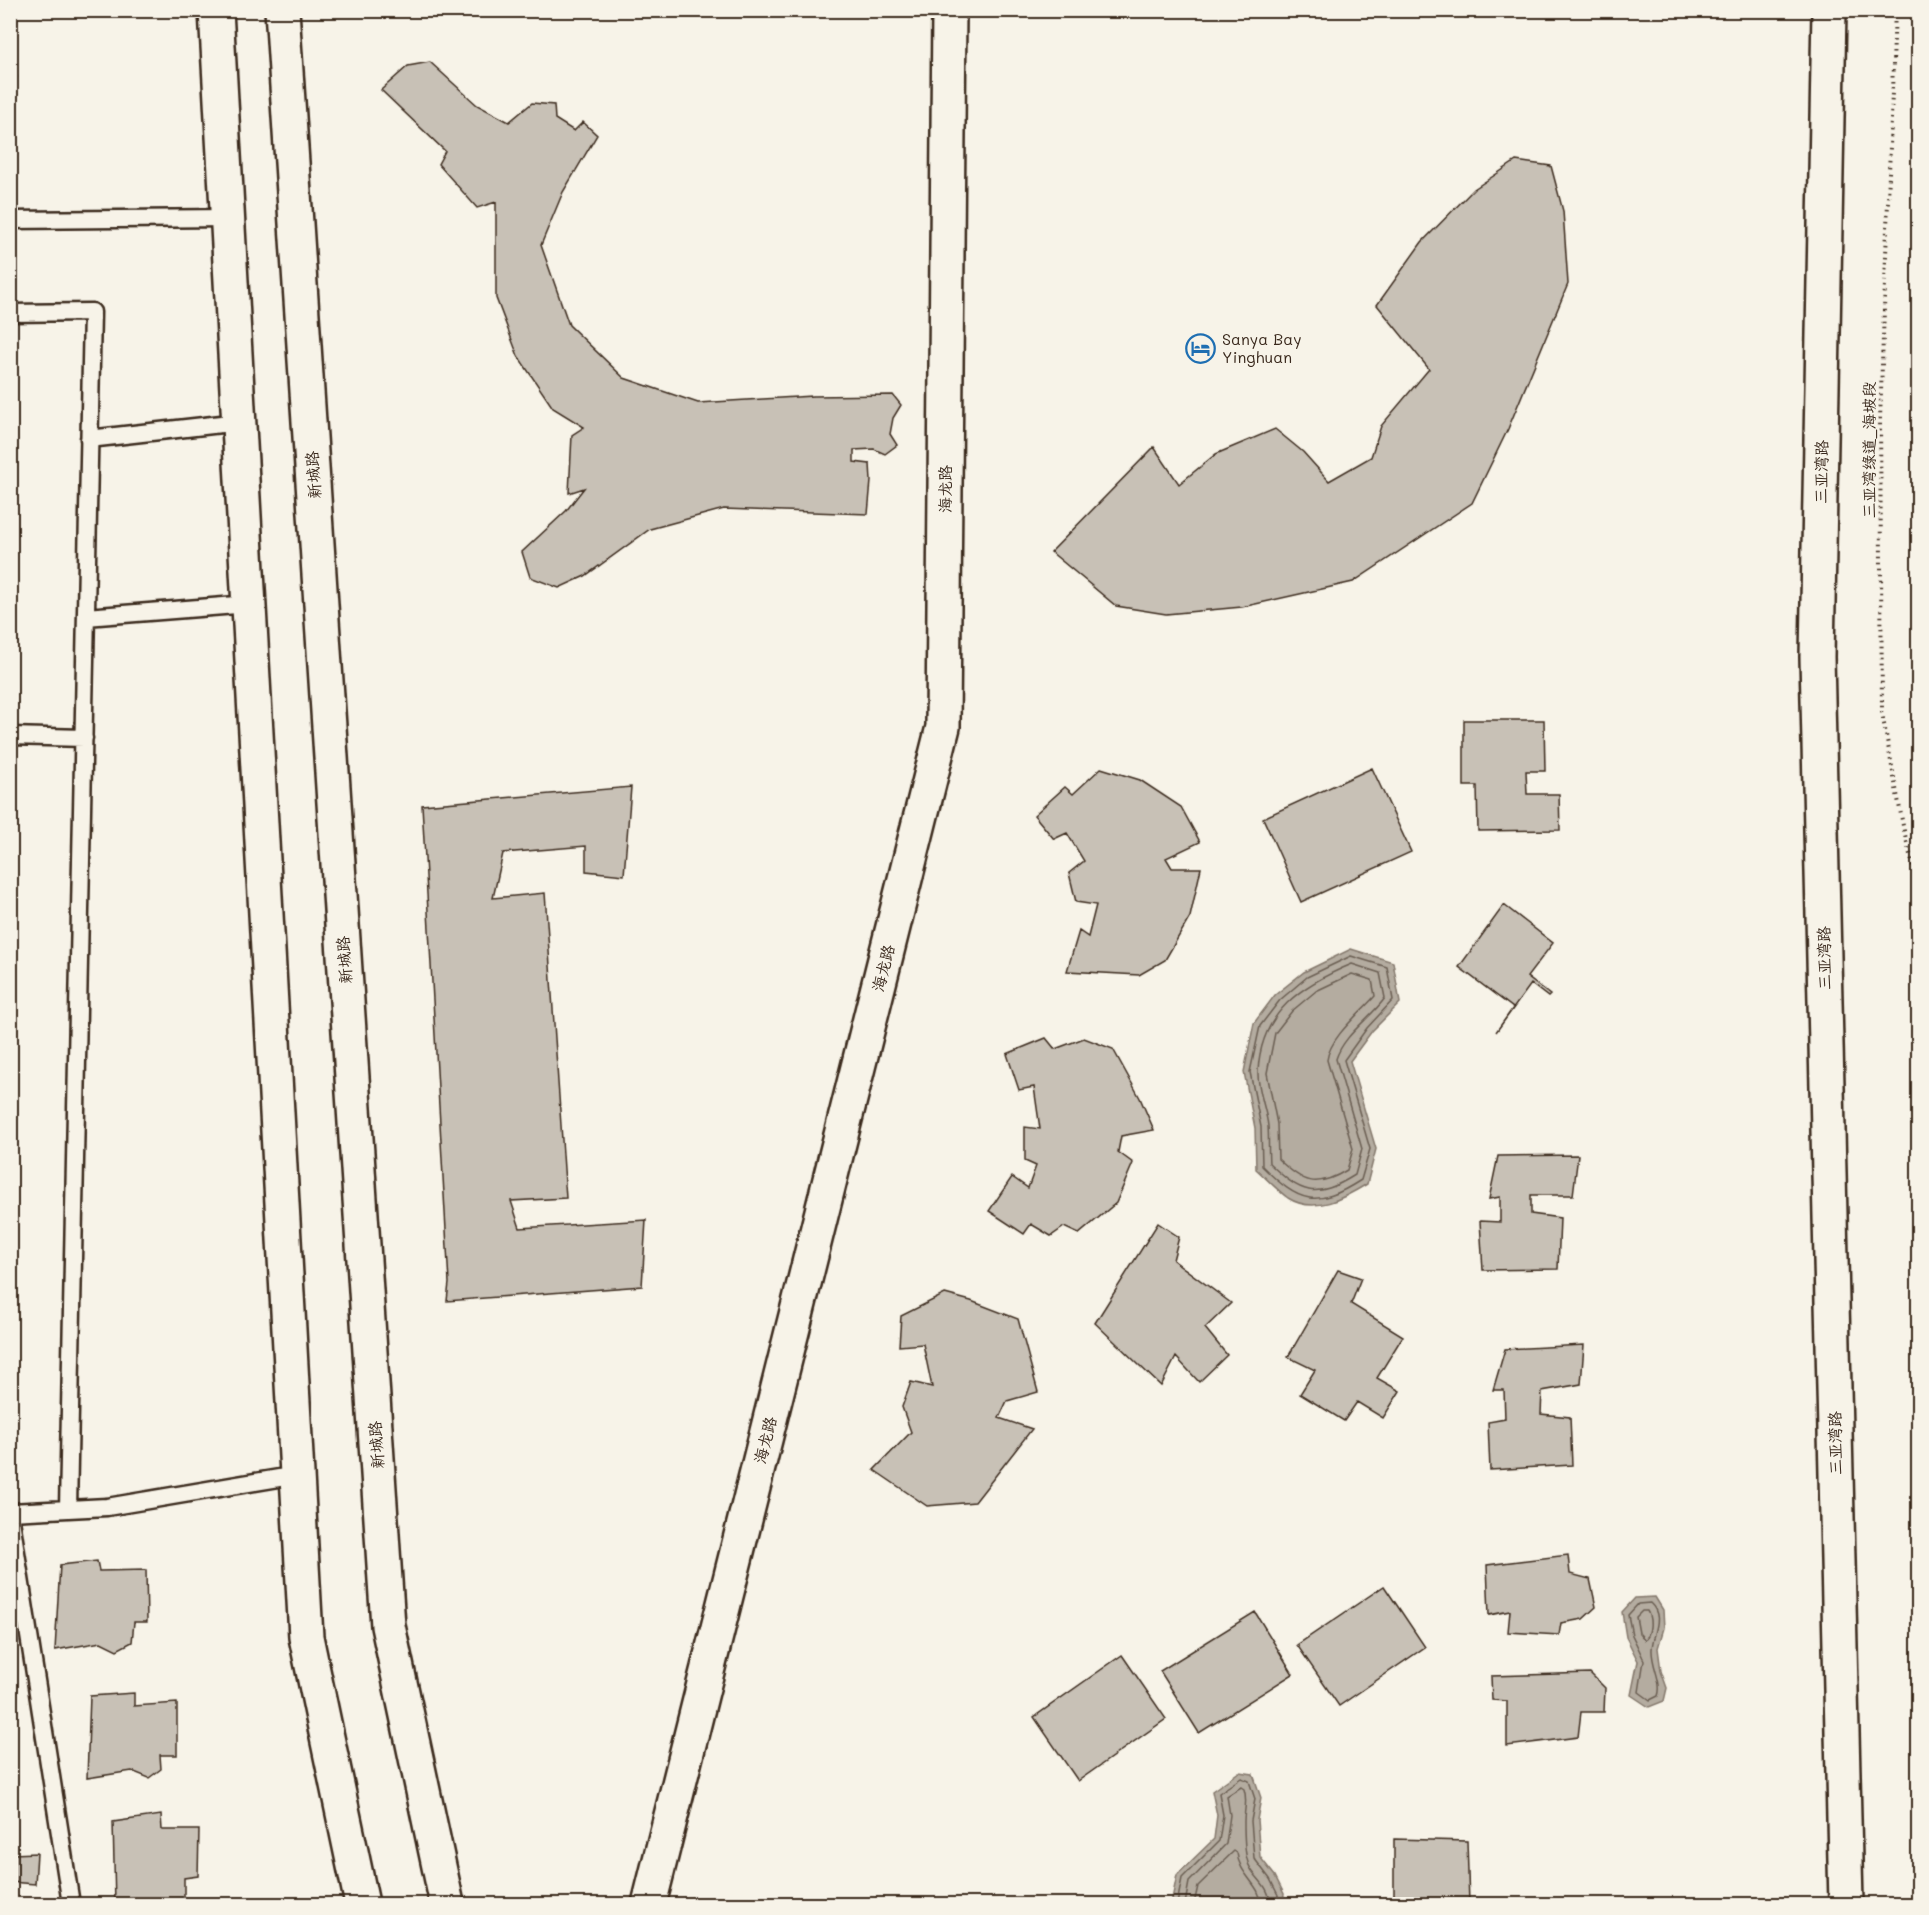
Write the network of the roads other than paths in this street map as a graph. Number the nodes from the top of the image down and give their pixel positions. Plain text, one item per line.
1 (216, 10) edge
2 (282, 10) edge
3 (949, 10) edge
4 (1830, 10) edge
5 (228, 218) junction
6 (10, 220) edge
7 (10, 313) edge
8 (239, 422) junction
9 (90, 439) junction
10 (249, 604) junction
11 (86, 617) junction
12 (10, 736) edge
13 (84, 738) junction
14 (297, 1475) junction
15 (68, 1509) junction
16 (10, 1513) edge
17 (71, 1905) edge
18 (362, 1905) edge
19 (447, 1905) edge
20 (649, 1905) edge
21 (1846, 1905) edge

1 - 5 main road
2 - 19 main road, 新城路
3 - 20 main road, 海龙路
4 - 21 main road, 三亚湾路
5 - 6 lane
5 - 8 main road
7 - 9 lane
8 - 9 lane
8 - 10 main road
9 - 11 lane
10 - 11 lane
10 - 14 main road
11 - 13 lane
12 - 13 lane
13 - 15 lane
14 - 15 lane
14 - 18 main road
15 - 16 lane
16 - 17 lane

